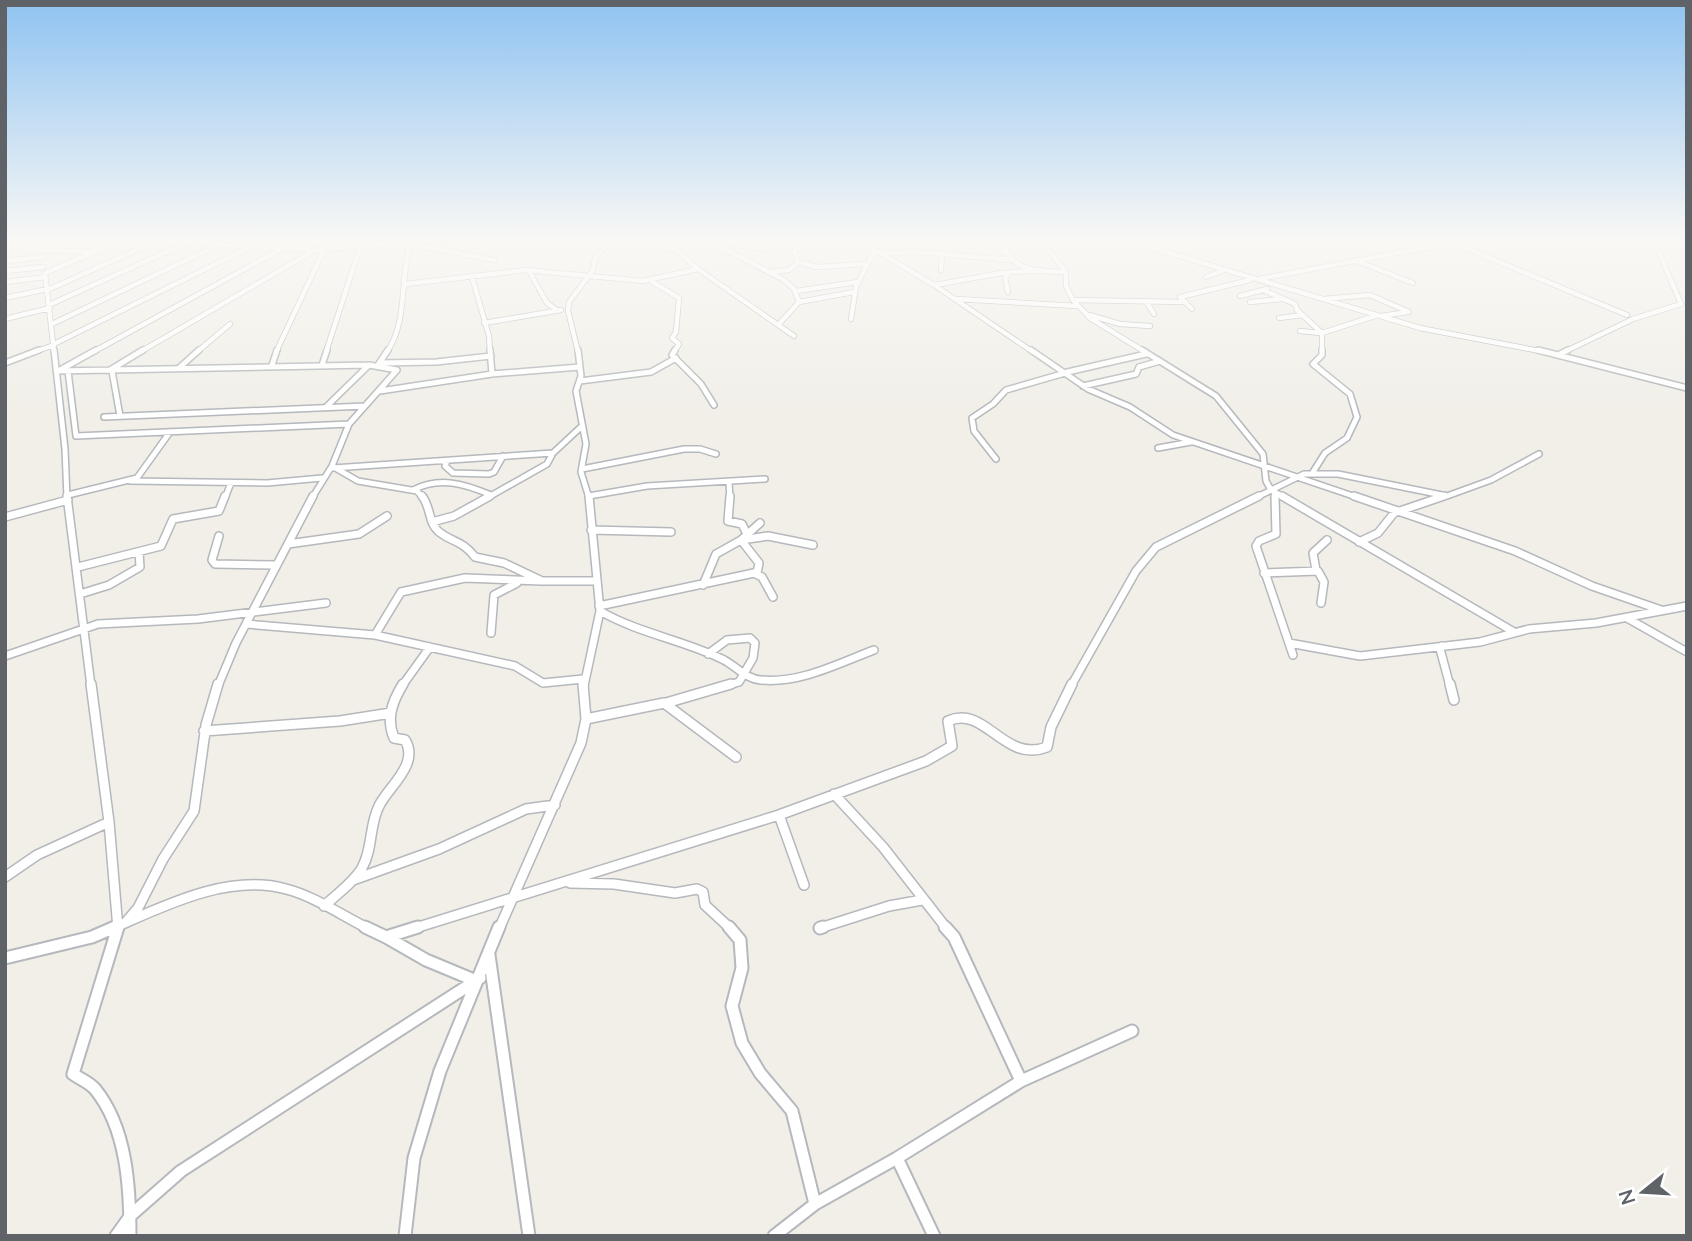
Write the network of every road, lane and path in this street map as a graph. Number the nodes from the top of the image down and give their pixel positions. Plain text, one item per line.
1 (48, 296) edge
2 (71, 296) edge
3 (110, 296) edge
4 (151, 296) edge
5 (195, 296) edge
6 (237, 296) edge
7 (303, 296) edge
8 (345, 296) edge
9 (404, 296) edge
10 (477, 296) edge
11 (545, 296) edge
12 (573, 296) edge
13 (676, 296) edge
14 (738, 296) edge
15 (797, 296) edge
16 (832, 296) edge
17 (854, 296) edge
18 (950, 296) edge
19 (1071, 296) edge
20 (1188, 296) edge
21 (1276, 296) edge
22 (1291, 296) edge
23 (1309, 296) edge
24 (1358, 296) edge
25 (1372, 296) edge
26 (1579, 296) edge
27 (1675, 296) edge
28 (954, 299) junction
29 (1283, 299) junction
30 (1319, 299) junction
31 (1073, 300) junction
32 (1146, 301) junction
33 (799, 302) junction
34 (1184, 302) junction
35 (1250, 302) dead end
36 (1687, 304) edge
37 (49, 306) junction
38 (1077, 306) junction
39 (1679, 306) junction
40 (1192, 309) dead end
41 (561, 310) junction
42 (568, 311) junction
43 (1085, 314) junction
44 (1154, 314) dead end
45 (1303, 315) junction
46 (1627, 315) dead end
47 (1376, 316) junction
48 (5, 318) edge
49 (1279, 318) dead end
50 (851, 319) dead end
51 (484, 323) junction
52 (52, 324) junction
53 (230, 324) dead end
54 (779, 324) junction
55 (1150, 326) dead end
56 (1300, 331) dead end
57 (1322, 333) junction
58 (793, 336) dead end
59 (54, 344) junction
60 (1146, 354) junction
61 (1558, 355) junction
62 (491, 356) junction
63 (676, 358) junction
64 (1160, 361) junction
65 (5, 363) edge
66 (272, 363) junction
67 (379, 364) junction
68 (322, 365) junction
69 (369, 365) junction
70 (580, 367) junction
71 (55, 368) junction
72 (179, 369) junction
73 (68, 371) junction
74 (110, 371) junction
75 (1064, 373) junction
76 (492, 374) junction
77 (580, 381) junction
78 (1083, 386) junction
79 (1687, 388) edge
80 (379, 391) junction
81 (714, 405) dead end
82 (365, 406) junction
83 (326, 407) junction
84 (120, 416) junction
85 (104, 417) dead end
86 (349, 424) junction
87 (582, 426) junction
88 (170, 432) junction
89 (76, 436) junction
90 (64, 439) junction
91 (1192, 442) junction
92 (1158, 448) dead end
93 (553, 453) junction
94 (716, 454) dead end
95 (1539, 454) dead end
96 (503, 456) junction
97 (996, 459) dead end
98 (447, 461) junction
99 (1264, 466) junction
100 (333, 467) junction
101 (582, 469) junction
102 (1313, 472) junction
103 (1297, 476) junction
104 (322, 478) junction
105 (765, 479) dead end
106 (130, 481) junction
107 (230, 483) junction
108 (729, 483) junction
109 (413, 490) junction
110 (1273, 491) junction
111 (491, 495) junction
112 (589, 496) junction
113 (1447, 496) junction
114 (68, 498) junction
115 (1398, 512) junction
116 (387, 516) dead end
117 (5, 517) edge
118 (432, 522) junction
119 (760, 523) dead end
120 (591, 530) junction
121 (671, 532) dead end
122 (219, 536) dead end
123 (744, 537) junction
124 (1327, 540) dead end
125 (1359, 542) junction
126 (288, 544) junction
127 (813, 545) dead end
128 (139, 552) junction
129 (276, 565) junction
130 (78, 567) junction
131 (1316, 570) junction
132 (757, 573) junction
133 (1264, 573) junction
134 (542, 581) junction
135 (597, 581) junction
136 (521, 582) junction
137 (703, 584) junction
138 (80, 594) junction
139 (773, 597) dead end
140 (326, 603) dead end
141 (1321, 603) dead end
142 (1687, 606) edge
143 (600, 608) junction
144 (1661, 610) junction
145 (251, 612) junction
146 (1626, 618) junction
147 (246, 624) junction
148 (85, 628) junction
149 (492, 632) dead end
150 (1514, 632) junction
151 (375, 635) junction
152 (1289, 643) junction
153 (1442, 646) junction
154 (430, 647) junction
155 (874, 650) dead end
156 (1687, 652) edge
157 (708, 654) junction
158 (1293, 655) dead end
159 (5, 656) edge
160 (745, 675) junction
161 (583, 679) junction
162 (1454, 700) dead end
163 (666, 703) junction
164 (391, 713) junction
165 (586, 719) junction
166 (204, 731) junction
167 (736, 757) dead end
168 (834, 794) junction
169 (555, 805) junction
170 (779, 814) junction
171 (109, 822) junction
172 (5, 877) edge
173 (353, 880) junction
174 (564, 883) junction
175 (804, 885) dead end
176 (513, 899) junction
177 (922, 900) junction
178 (324, 906) junction
179 (118, 928) junction
180 (820, 928) dead end
181 (386, 937) junction
182 (489, 954) junction
183 (5, 958) edge
184 (477, 979) junction
185 (1132, 1031) dead end
186 (1021, 1082) junction
187 (897, 1158) junction
188 (814, 1204) junction
189 (131, 1215) junction
190 (116, 1236) edge
191 (131, 1236) edge
192 (405, 1236) edge
193 (530, 1236) edge
194 (774, 1236) edge
195 (934, 1236) edge

1 - 37 street
2 - 37 street
3 - 52 street
4 - 59 street
5 - 71 street
6 - 74 street
7 - 66 street
8 - 68 street
9 - 67 street
10 - 51 street
11 - 41 street
12 - 42 street
13 - 63 street
14 - 54 street
15 - 33 street
16 - 33 street
17 - 50 street
18 - 28 street
19 - 31 street
20 - 34 street
21 - 29 street
22 - 29 street
23 - 30 street
24 - 30 street
25 - 47 street
26 - 46 street
27 - 39 street
28 - 38 street
28 - 75 street
29 - 35 street
29 - 45 street
30 - 47 street
31 - 32 street
31 - 38 street
32 - 34 street
32 - 44 street
33 - 54 street
34 - 40 street
36 - 39 street
37 - 48 street
37 - 52 street
38 - 43 street
39 - 61 street
41 - 42 street
41 - 51 street
42 - 70 street
43 - 55 street
43 - 60 street
45 - 49 street
45 - 57 street
47 - 57 street
47 - 61 street
51 - 62 street
52 - 59 street
53 - 72 street
54 - 58 street
56 - 57 street
57 - 102 street
59 - 65 street
59 - 71 street
60 - 64 street
60 - 75 street
61 - 79 street
62 - 67 street
62 - 76 street
63 - 77 street
63 - 81 street
64 - 78 street
64 - 99 street
66 - 68 street
66 - 72 street
67 - 69 street
67 - 80 street
68 - 69 street
69 - 83 street
70 - 76 street
70 - 77 street
71 - 73 street
71 - 90 street
72 - 74 street
73 - 74 street
73 - 89 street
74 - 84 street
75 - 78 street
75 - 97 street
76 - 80 street
77 - 87 street
78 - 91 street
80 - 82 street
82 - 83 street
82 - 86 street
83 - 84 street
84 - 85 street
86 - 88 street
86 - 100 street
87 - 93 street
87 - 101 street
88 - 89 street
88 - 106 street
89 - 90 street
90 - 114 street
91 - 92 street
91 - 99 street
93 - 96 street
93 - 111 street
94 - 101 street
95 - 113 street
96 - 98 street
96 - 98 street
98 - 100 street
99 - 103 street
99 - 110 street
100 - 104 street
100 - 109 street
101 - 112 street
102 - 103 street
102 - 113 street
103 - 110 street
103 - 115 street
104 - 107 street
104 - 126 street
105 - 108 street
106 - 107 street
106 - 114 street
107 - 128 street
108 - 112 street
108 - 123 street
109 - 111 street
109 - 118 street
110 - 125 street
110 - 133 street
110 - 168 street
111 - 118 street
112 - 120 street
113 - 115 street
114 - 117 street
114 - 130 street
115 - 125 street
115 - 144 street
116 - 126 street
118 - 134 street
119 - 123 street
120 - 121 street
120 - 135 street
122 - 129 street
123 - 127 street
123 - 132 street
123 - 137 street
124 - 131 street
125 - 150 street
126 - 129 street
128 - 130 street
128 - 138 street
129 - 145 street
130 - 138 street
131 - 133 street
131 - 141 street
132 - 137 street
132 - 139 street
133 - 152 street
134 - 135 street
134 - 136 street
135 - 143 street
136 - 149 street
136 - 151 street
137 - 143 street
138 - 148 street
140 - 145 street
142 - 144 street
143 - 157 street
143 - 161 street
144 - 146 street
145 - 147 street
145 - 148 street
146 - 150 street
146 - 156 street
147 - 151 street
147 - 166 street
148 - 159 street
148 - 171 street
150 - 153 street
151 - 154 street
152 - 153 street
152 - 158 street
153 - 162 street
154 - 161 street
154 - 164 street
155 - 160 street
157 - 160 street
157 - 160 street
160 - 163 street
161 - 165 street
163 - 165 street
163 - 167 street
164 - 166 street
164 - 173 street
165 - 169 street
166 - 179 street
168 - 170 street
168 - 177 street
169 - 173 street
169 - 176 street
170 - 174 street
170 - 175 street
171 - 172 street
171 - 179 street
173 - 178 street
174 - 176 street
174 - 188 street
176 - 181 street
176 - 182 street
177 - 180 street
177 - 186 street
178 - 179 street
178 - 181 street
179 - 183 street
179 - 189 street
181 - 184 street
182 - 184 street
182 - 193 street
184 - 189 street
184 - 192 street
185 - 186 street
186 - 187 street
187 - 188 street
187 - 195 street
188 - 194 street
189 - 190 street
189 - 191 street

